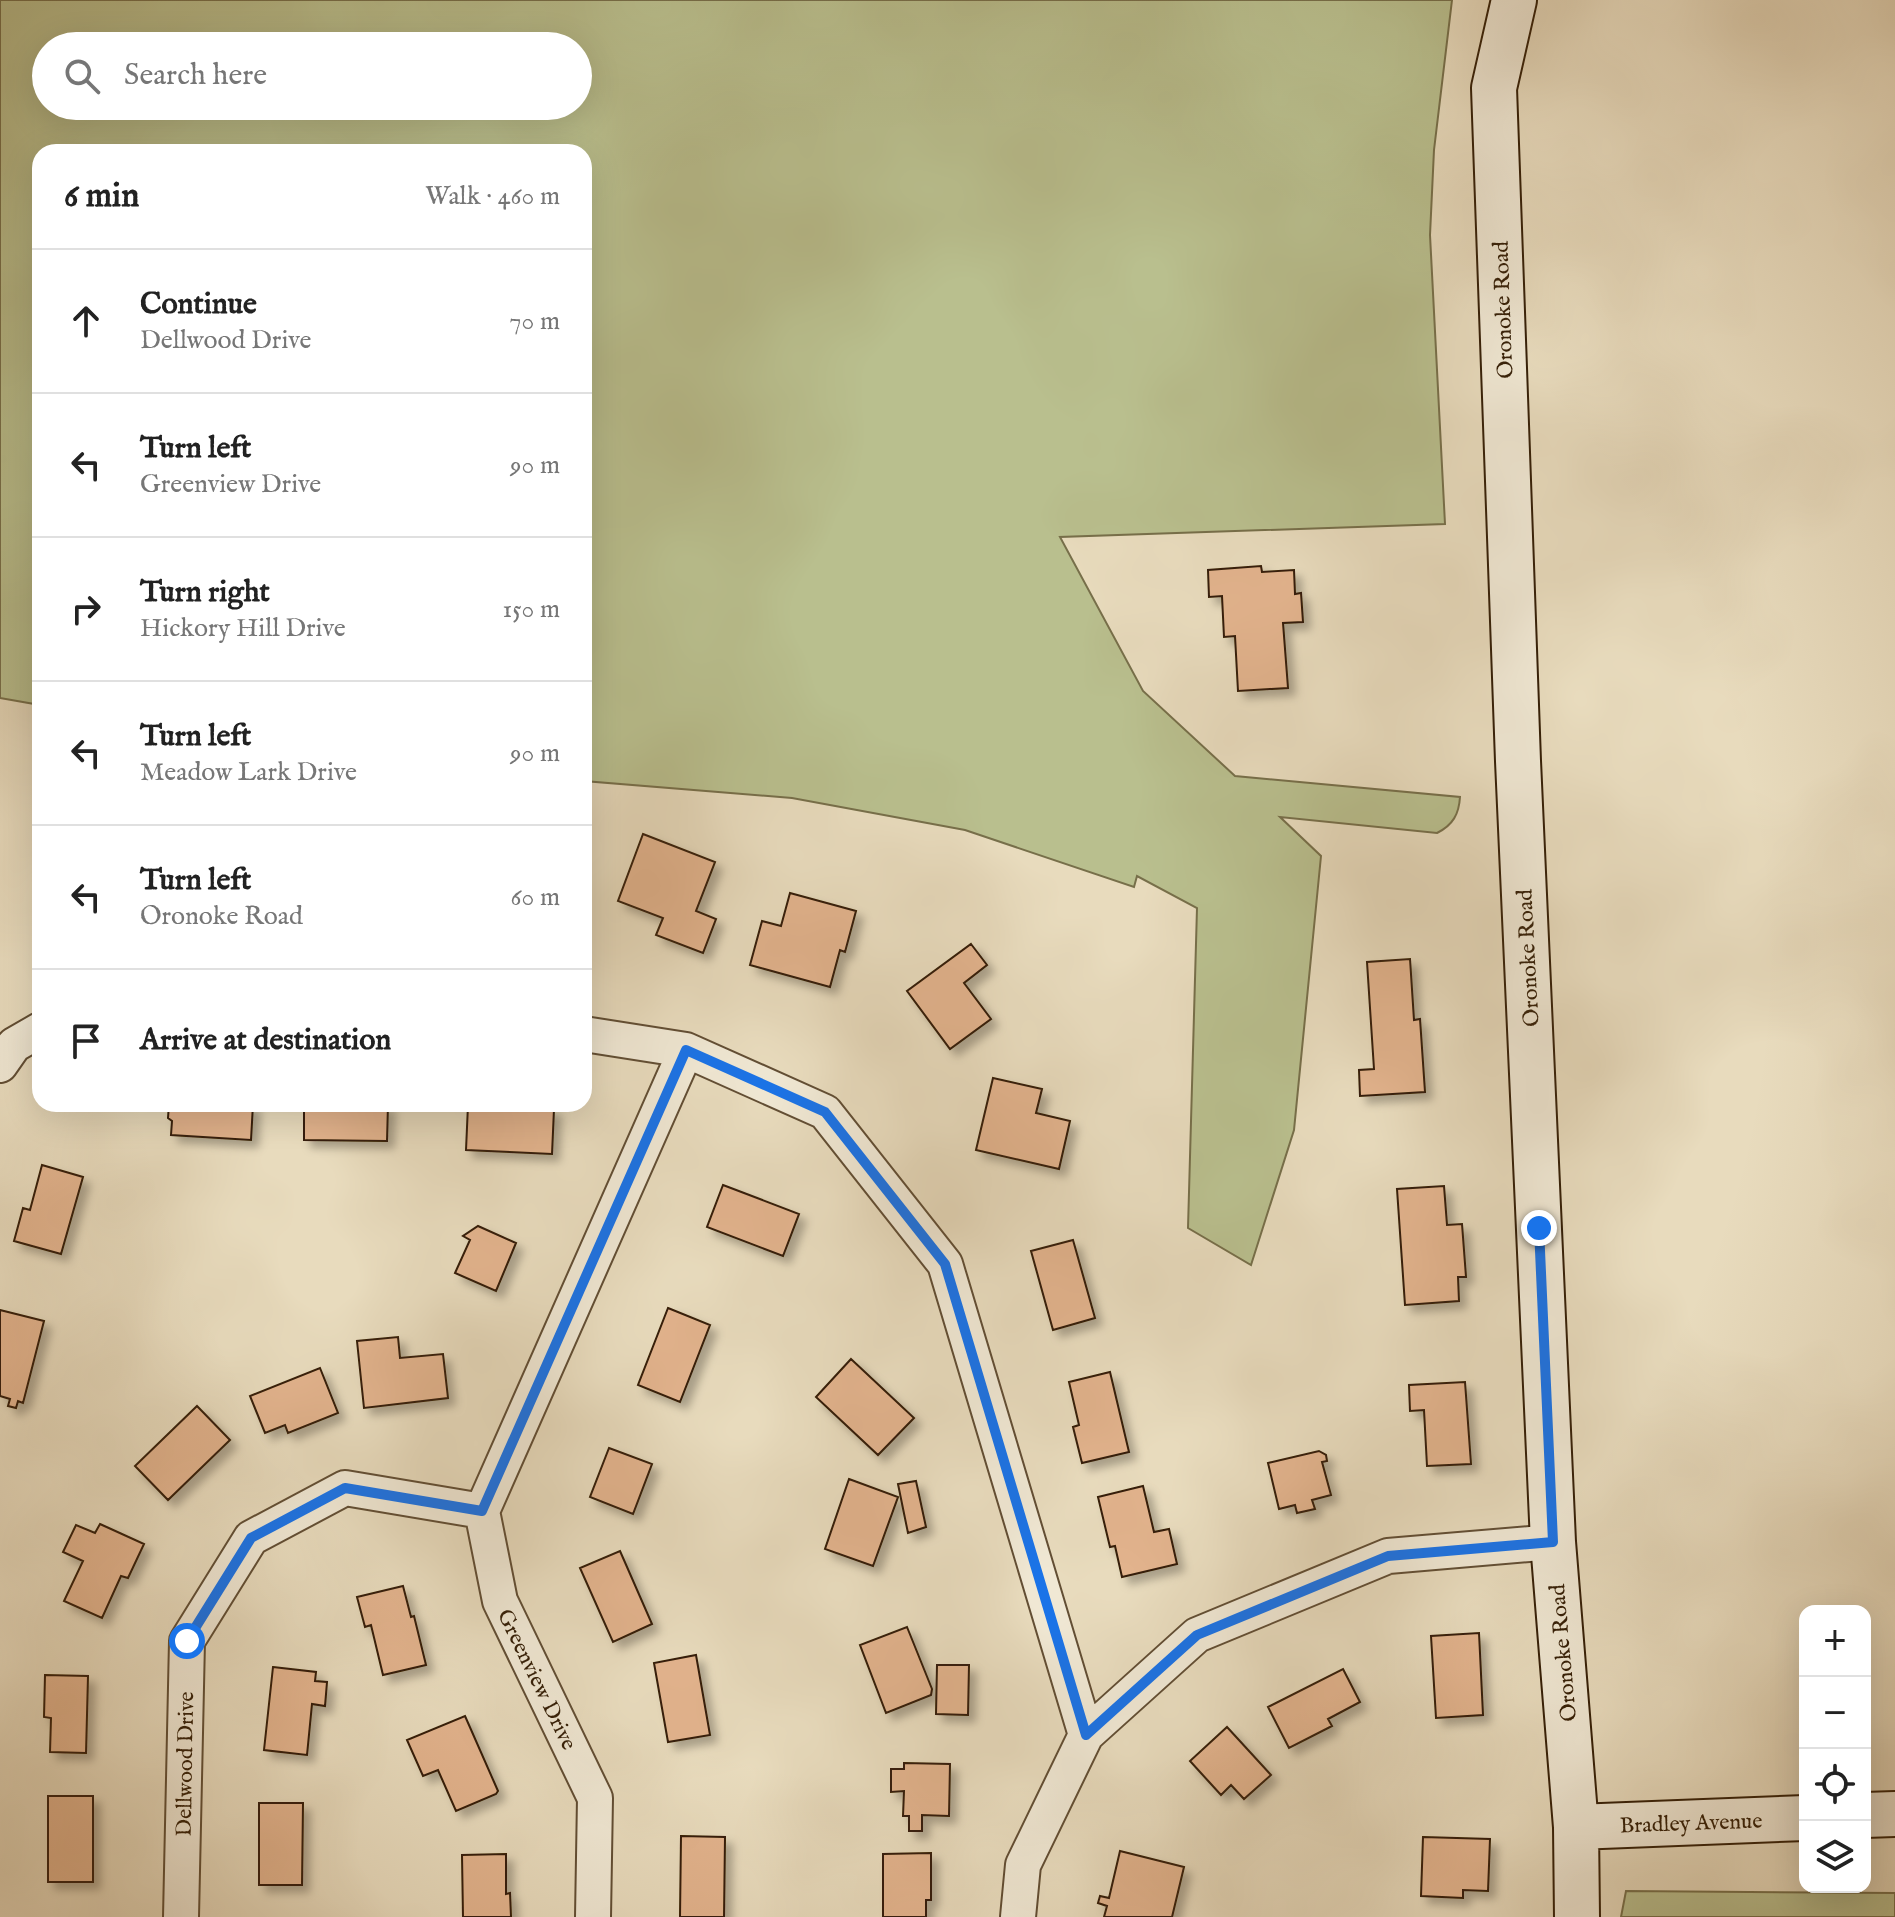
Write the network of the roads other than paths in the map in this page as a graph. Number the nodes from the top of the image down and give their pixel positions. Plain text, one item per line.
1 (1514, 0) edge
2 (32, 1035) edge
3 (592, 1035) edge
4 (686, 1050) junction
5 (0, 1065) edge
6 (482, 1511) junction
7 (1553, 1542) junction
8 (1086, 1735) junction
9 (1895, 1814) edge
10 (1871, 1815) edge
11 (1799, 1818) edge
12 (1576, 1827) junction
13 (181, 1917) edge
14 (593, 1917) edge
15 (1018, 1917) edge
16 (1577, 1917) edge

1 - 7 street, Oronoke Road
2 - 5 street
3 - 4 street
4 - 6 street
4 - 8 street
6 - 13 street, Dellwood Drive
6 - 14 street, Greenview Drive
7 - 8 street
7 - 12 street, Oronoke Road
8 - 15 street
9 - 10 street
11 - 12 street, Bradley Avenue
12 - 16 street, Oronoke Road

